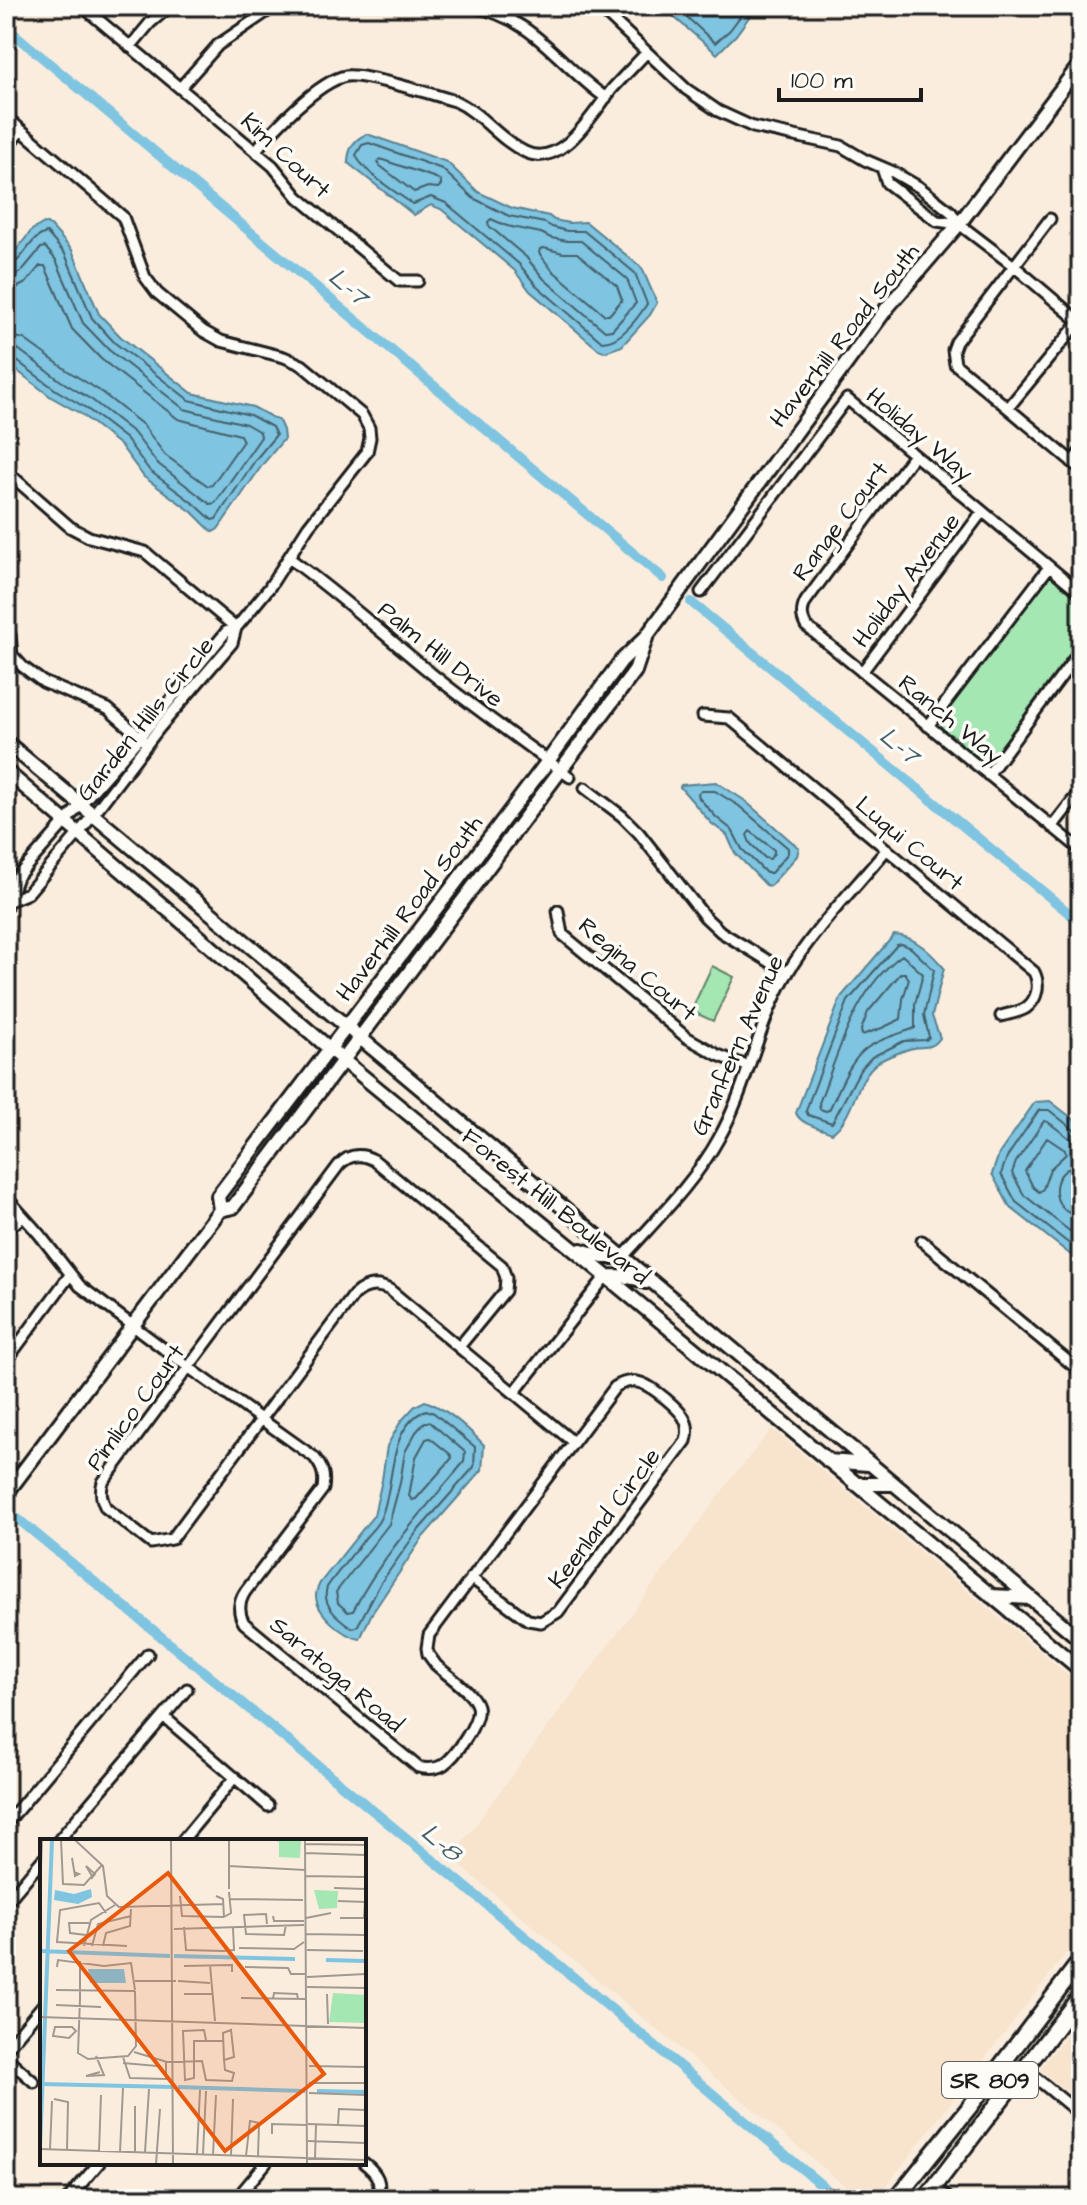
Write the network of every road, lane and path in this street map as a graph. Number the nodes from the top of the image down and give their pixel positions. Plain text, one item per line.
1 (82, 6) edge
2 (170, 6) edge
3 (275, 6) edge
4 (471, 6) edge
5 (598, 6) edge
6 (130, 47) junction
7 (647, 52) junction
8 (1081, 63) edge
9 (1077, 78) edge
10 (180, 88) junction
11 (606, 98) junction
12 (6, 117) edge
13 (21, 130) junction
14 (6, 148) edge
15 (255, 151) junction
16 (882, 168) junction
17 (1050, 219) dead end
18 (959, 224) junction
19 (1014, 266) junction
20 (418, 281) dead end
21 (1080, 323) edge
22 (1008, 408) junction
23 (1081, 451) edge
24 (914, 455) junction
25 (1077, 465) edge
26 (6, 471) edge
27 (982, 512) junction
28 (289, 558) junction
29 (1049, 567) junction
30 (701, 592) dead end
31 (1081, 593) edge
32 (802, 614) joint
33 (236, 628) junction
34 (10, 635) dead end
35 (646, 637) junction
36 (1081, 650) edge
37 (862, 672) junction
38 (703, 716) dead end
39 (928, 726) junction
40 (144, 740) junction
41 (6, 742) edge
42 (548, 761) junction
43 (6, 771) edge
44 (565, 774) junction
45 (988, 775) junction
46 (585, 788) dead end
47 (1081, 790) edge
48 (80, 804) junction
49 (92, 815) junction
50 (66, 821) junction
51 (1052, 827) junction
52 (79, 833) junction
53 (887, 849) junction
54 (1081, 850) edge
55 (7, 904) edge
56 (558, 911) dead end
57 (788, 973) junction
58 (1001, 1016) dead end
59 (346, 1027) junction
60 (360, 1039) junction
61 (330, 1049) junction
62 (344, 1061) junction
63 (749, 1067) junction
64 (6, 1197) edge
65 (220, 1210) junction
66 (23, 1216) junction
67 (6, 1231) edge
68 (564, 1241) junction
69 (922, 1241) dead end
70 (623, 1257) junction
71 (70, 1275) junction
72 (606, 1276) junction
73 (663, 1291) junction
74 (133, 1326) junction
75 (459, 1347) junction
76 (6, 1361) edge
77 (188, 1367) junction
78 (1081, 1372) edge
79 (514, 1393) junction
80 (261, 1419) junction
81 (573, 1442) junction
82 (828, 1461) junction
83 (868, 1464) junction
84 (855, 1484) junction
85 (892, 1484) junction
86 (6, 1494) edge
87 (471, 1578) junction
88 (991, 1596) junction
89 (1030, 1598) junction
90 (1081, 1640) edge
91 (148, 1654) dead end
92 (1081, 1670) edge
93 (187, 1689) dead end
94 (164, 1717) junction
95 (235, 1777) junction
96 (268, 1806) dead end
97 (6, 1824) edge
98 (60, 1839) edge
99 (184, 1839) edge
100 (40, 1862) edge
101 (6, 1903) edge
102 (1081, 1960) edge
103 (1060, 1987) junction
104 (1081, 1995) edge
105 (40, 2008) edge
106 (6, 2049) edge
107 (6, 2057) edge
108 (1025, 2069) junction
109 (34, 2082) dead end
110 (968, 2109) junction
111 (994, 2109) junction
112 (1081, 2115) edge
113 (97, 2165) edge
114 (264, 2165) edge
115 (366, 2165) edge
116 (935, 2187) junction
117 (378, 2194) edge
118 (68, 2199) edge
119 (236, 2199) edge
120 (896, 2199) edge
121 (914, 2199) edge
122 (925, 2199) edge
123 (949, 2199) edge

1 - 6 street, Kim Court
2 - 6 street
3 - 10 street
4 - 11 street
5 - 7 street
6 - 10 street, Kim Court
7 - 11 street
7 - 16 street
8 - 9 main road, Haverhill Road South
9 - 18 main road, Haverhill Road South
10 - 15 street, Kim Court
11 - 15 street
12 - 13 street, Garden Hills Circle
13 - 14 street
13 - 28 street, Garden Hills Circle
15 - 20 street, Kim Court
16 - 18 street
16 - 18 street
17 - 19 street
18 - 19 street
18 - 35 main road, Haverhill Road South
19 - 21 street
19 - 22 street
21 - 22 street
22 - 25 street
23 - 25 street
24 - 27 street, Holiday Way
24 - 30 street, Holiday Way
24 - 32 street, Range Court
26 - 33 street
27 - 29 street, Holiday Way
27 - 37 street, Holiday Avenue
28 - 33 street, Garden Hills Circle
28 - 42 street, Palm Hill Drive
29 - 31 street, Holiday Way
29 - 39 street
32 - 37 street, Ranch Way
33 - 40 street, Garden Hills Circle
34 - 40 street
35 - 42 main road, Haverhill Road South
35 - 44 main road, Haverhill Road South
36 - 45 street
37 - 39 street, Ranch Way
38 - 53 street, Luqui Court
39 - 45 street, Ranch Way
40 - 48 street, Garden Hills Circle
40 - 49 street, Garden Hills Circle
41 - 48 main road, Forest Hill Boulevard
42 - 44 street, Palm Hill Drive
42 - 59 main road, Haverhill Road South
43 - 50 main road, Forest Hill Boulevard
44 - 60 main road, Haverhill Road South
45 - 51 street, Ranch Way
46 - 57 street
47 - 51 street
48 - 49 main road, Forest Hill Boulevard
48 - 50 street, Garden Hills Circle
49 - 52 street, Garden Hills Circle
49 - 59 main road, Forest Hill Boulevard
50 - 52 main road, Forest Hill Boulevard
50 - 55 street, Garden Hills Circle
51 - 54 street, Ranch Way
52 - 55 street, Garden Hills Circle
52 - 61 main road, Forest Hill Boulevard
53 - 57 street, Granfern Avenue
53 - 58 street, Luqui Court
56 - 63 street, Regina Court
57 - 63 street, Granfern Avenue
59 - 60 main road, Forest Hill Boulevard
59 - 61 main road, Haverhill Road South
60 - 62 main road, Haverhill Road South
60 - 70 main road, Forest Hill Boulevard
61 - 62 main road, Forest Hill Boulevard
61 - 65 main road, Haverhill Road South
62 - 65 main road, Haverhill Road South
62 - 68 main road, Forest Hill Boulevard
63 - 70 street, Granfern Avenue
64 - 66 street, Saratoga Road
65 - 74 main road, Haverhill Road South
66 - 67 street
66 - 71 street, Saratoga Road
68 - 70 main road
68 - 72 main road, Forest Hill Boulevard
69 - 78 street
70 - 73 main road, Forest Hill Boulevard
71 - 74 street, Saratoga Road
71 - 76 street
72 - 73 main road
72 - 79 street
72 - 82 main road, Forest Hill Boulevard
73 - 83 main road, Forest Hill Boulevard
74 - 77 street, Saratoga Road
74 - 86 main road, Haverhill Road South
75 - 77 street, Pimlico Court
75 - 79 street, Pimlico Court
75 - 80 street, Pimlico Court
77 - 80 street, Saratoga Road
77 - 80 street, Pimlico Court
79 - 81 street, Pimlico Court
80 - 87 street, Saratoga Road
81 - 87 street
81 - 87 street, Keenland Circle
82 - 83 main road
82 - 84 main road, Forest Hill Boulevard
83 - 85 main road, Forest Hill Boulevard
84 - 85 main road
84 - 88 main road, Forest Hill Boulevard
85 - 89 main road, Forest Hill Boulevard
88 - 89 main road
88 - 92 main road, Forest Hill Boulevard
89 - 90 main road, Forest Hill Boulevard
91 - 97 street
93 - 94 street
94 - 95 street
94 - 98 street
95 - 96 street
95 - 99 street
100 - 101 street
102 - 103 main road, SR 809
103 - 110 main road, SR 809
103 - 111 main road
104 - 108 main road, SR 809
105 - 106 street
107 - 109 street
108 - 111 main road, SR 809
108 - 112 street
110 - 120 main road, SR 809
110 - 121 main road
111 - 116 main road, SR 809
113 - 118 street
114 - 119 street
115 - 117 street
116 - 122 main road, SR 809
116 - 123 street

